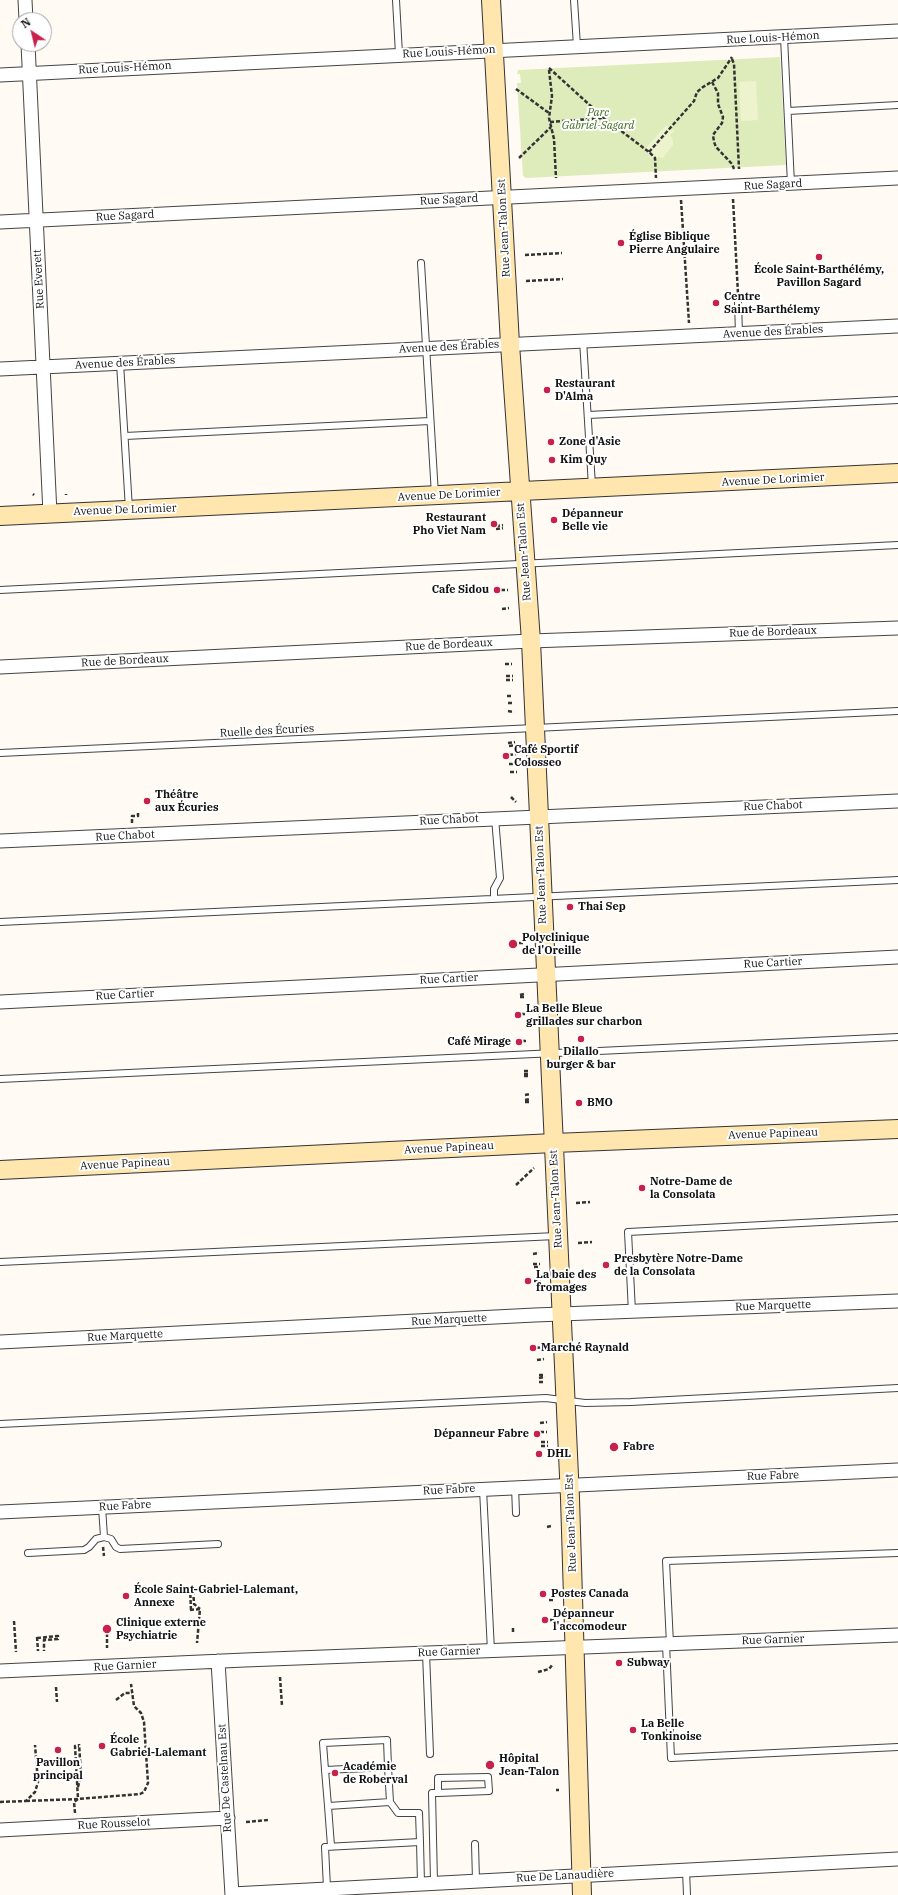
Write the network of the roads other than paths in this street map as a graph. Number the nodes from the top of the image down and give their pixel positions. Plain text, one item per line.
1 (25, 0) edge
2 (396, 0) edge
3 (492, 0) edge
4 (574, 0) edge
5 (26, 12) edge
6 (898, 31) edge
7 (784, 37) junction
8 (576, 46) junction
9 (494, 50) junction
10 (28, 52) edge
11 (399, 54) junction
12 (29, 73) junction
13 (0, 74) edge
14 (898, 105) edge
15 (788, 111) junction
16 (898, 178) edge
17 (792, 184) junction
18 (502, 198) junction
19 (36, 220) junction
20 (0, 222) edge
21 (421, 263) dead end
22 (738, 303) road end
23 (898, 326) edge
24 (739, 334) junction
25 (583, 340) junction
26 (510, 344) junction
27 (426, 349) junction
28 (120, 363) junction
29 (43, 367) junction
30 (0, 368) edge
31 (898, 400) edge
32 (588, 415) junction
33 (430, 421) junction
34 (125, 436) junction
35 (898, 474) edge
36 (592, 489) junction
37 (520, 492) junction
38 (435, 496) junction
39 (129, 510) junction
40 (50, 514) junction
41 (0, 516) edge
42 (898, 545) edge
43 (525, 564) junction
44 (0, 590) edge
45 (898, 628) edge
46 (530, 641) junction
47 (0, 667) edge
48 (898, 710) edge
49 (535, 727) junction
50 (0, 753) edge
51 (898, 801) edge
52 (539, 816) junction
53 (495, 818) junction
54 (0, 841) edge
55 (898, 880) edge
56 (542, 897) junction
57 (494, 899) junction
58 (0, 922) edge
59 (898, 957) edge
60 (545, 974) junction
61 (0, 1002) edge
62 (898, 1037) edge
63 (549, 1053) junction
64 (0, 1079) edge
65 (898, 1129) edge
66 (554, 1143) junction
67 (0, 1170) edge
68 (898, 1218) edge
69 (558, 1236) junction
70 (0, 1262) edge
71 (898, 1301) edge
72 (632, 1312) junction
73 (562, 1314) junction
74 (0, 1342) edge
75 (898, 1388) edge
76 (565, 1400) junction
77 (0, 1424) edge
78 (898, 1470) edge
79 (569, 1484) junction
80 (515, 1487) junction
81 (483, 1489) junction
82 (102, 1507) junction
83 (0, 1512) edge
84 (516, 1513) dead end
85 (103, 1541) junction
86 (218, 1544) dead end
87 (28, 1552) dead end
88 (898, 1553) edge
89 (898, 1635) edge
90 (668, 1644) junction
91 (575, 1647) junction
92 (490, 1651) junction
93 (426, 1653) junction
94 (218, 1661) junction
95 (0, 1671) edge
96 (898, 1747) edge
97 (430, 1754) dead end
98 (388, 1767) junction
99 (325, 1770) junction
100 (438, 1793) junction
101 (390, 1802) junction
102 (328, 1806) junction
103 (228, 1818) junction
104 (0, 1830) edge
105 (420, 1842) junction
106 (475, 1844) dead end
107 (331, 1846) junction
108 (898, 1859) edge
109 (686, 1870) junction
110 (581, 1875) junction
111 (476, 1880) junction
112 (428, 1883) junction
113 (327, 1888) junction
114 (232, 1894) edge
115 (582, 1895) edge
116 (687, 1895) edge

1 - 5 street
2 - 11 lane
3 - 9 main road, Rue Jean-Talon Est
4 - 8 lane
6 - 7 street, Rue Louis-Hémon
7 - 8 street, Rue Louis-Hémon
7 - 15 lane
8 - 9 street, Rue Louis-Hémon
9 - 11 street, Rue Louis-Hémon
9 - 18 main road, Rue Jean-Talon Est
10 - 12 street, Rue Everett
11 - 12 street, Rue Louis-Hémon
12 - 13 street, Rue Louis-Hémon
12 - 19 street, Rue Everett
14 - 15 lane
15 - 17 lane
16 - 17 street, Rue Sagard
17 - 18 street, Rue Sagard
18 - 19 street, Rue Sagard
18 - 26 main road, Rue Jean-Talon Est
19 - 20 street, Rue Sagard
19 - 29 street, Rue Everett
21 - 27 lane
22 - 24 lane
23 - 24 street, Avenue des Érables
24 - 25 street, Avenue des Érables
25 - 26 street, Avenue des Érables
25 - 32 lane
26 - 27 street, Avenue des Érables
26 - 37 main road, Rue Jean-Talon Est
27 - 28 street, Avenue des Érables
27 - 33 lane
28 - 29 street, Avenue des Érables
28 - 34 lane
29 - 30 street, Avenue des Érables
29 - 40 street, Rue Everett
31 - 32 lane
32 - 36 lane
33 - 34 lane
33 - 38 lane
34 - 39 lane
35 - 36 main road, Avenue De Lorimier
36 - 37 main road, Avenue De Lorimier
37 - 38 main road, Avenue De Lorimier
37 - 43 main road, Rue Jean-Talon Est
38 - 39 main road, Avenue De Lorimier
39 - 40 main road, Avenue De Lorimier
40 - 41 main road, Avenue De Lorimier
42 - 43 lane
43 - 44 lane
43 - 46 main road, Rue Jean-Talon Est
45 - 46 street, Rue de Bordeaux
46 - 47 street, Rue de Bordeaux
46 - 49 main road, Rue Jean-Talon Est
48 - 49 lane, Ruelle des Écuries
49 - 50 lane, Ruelle des Écuries
49 - 52 main road, Rue Jean-Talon Est
51 - 52 street, Rue Chabot
52 - 53 street, Rue Chabot
52 - 56 main road, Rue Jean-Talon Est
53 - 54 street, Rue Chabot
53 - 57 lane
55 - 56 lane
56 - 57 lane
56 - 60 main road, Rue Jean-Talon Est
57 - 58 lane
59 - 60 street, Rue Cartier
60 - 61 street, Rue Cartier
60 - 63 main road, Rue Jean-Talon Est
62 - 63 lane
63 - 64 lane
63 - 66 main road, Rue Jean-Talon Est
65 - 66 main road, Avenue Papineau
66 - 67 main road, Avenue Papineau
66 - 69 main road, Rue Jean-Talon Est
68 - 72 lane
69 - 70 lane
69 - 73 main road, Rue Jean-Talon Est
71 - 72 street, Rue Marquette
72 - 73 street, Rue Marquette
73 - 74 street, Rue Marquette
73 - 76 main road, Rue Jean-Talon Est
75 - 76 lane
76 - 77 lane
76 - 79 main road, Rue Jean-Talon Est
78 - 79 street, Rue Fabre
79 - 80 street, Rue Fabre
79 - 91 main road, Rue Jean-Talon Est
80 - 81 street, Rue Fabre
80 - 84 lane
81 - 82 street, Rue Fabre
81 - 92 lane
82 - 83 street, Rue Fabre
82 - 85 lane
85 - 86 lane
85 - 87 lane
88 - 90 lane
89 - 90 street, Rue Garnier
90 - 91 street, Rue Garnier
90 - 96 lane
91 - 92 street, Rue Garnier
91 - 110 main road, Rue Jean-Talon Est
92 - 93 street, Rue Garnier
93 - 94 street, Rue Garnier
93 - 97 lane
94 - 95 street, Rue Garnier
94 - 103 street, Rue De Castelnau Est
98 - 99 lane
98 - 99 lane
98 - 101 lane
99 - 102 lane
100 - 100 lane
100 - 112 lane
101 - 102 lane
101 - 105 lane
102 - 107 lane
103 - 104 street, Rue Rousselot
103 - 114 street, Rue De Castelnau Est
105 - 107 lane
105 - 112 lane
106 - 111 lane
107 - 113 lane
108 - 109 street, Rue De Lanaudière
109 - 110 street, Rue De Lanaudière
109 - 116 lane
110 - 111 street, Rue De Lanaudière
110 - 115 main road, Rue Jean-Talon Est
111 - 112 street, Rue De Lanaudière
112 - 113 street, Rue De Lanaudière
113 - 114 street, Rue De Lanaudière

